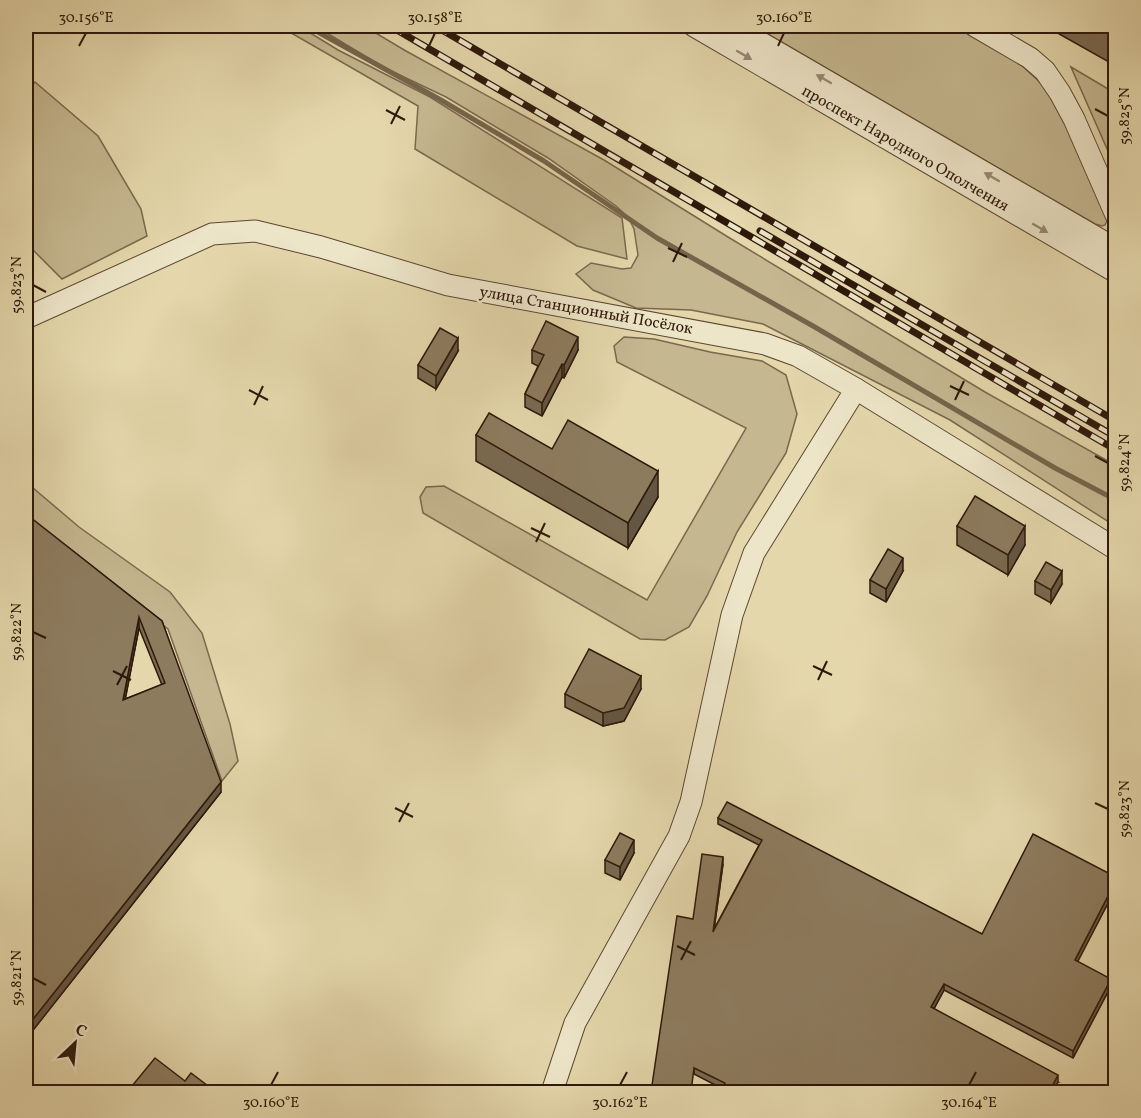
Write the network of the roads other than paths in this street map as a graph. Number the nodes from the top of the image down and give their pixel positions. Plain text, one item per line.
1 (694, 26) edge
2 (732, 26) edge
3 (975, 26) edge
4 (1116, 215) edge
5 (1116, 249) edge
6 (1116, 272) edge
7 (26, 318) edge
8 (856, 389) junction
9 (1116, 549) edge
10 (552, 1092) edge

1 -> 6 street, проспект Народного Ополчения
5 -> 2 street, проспект Народного Ополчения
3 - 4 street
7 - 8 street, улица Станционный Посёлок
8 - 9 street, улица Станционный Посёлок
8 - 10 street

